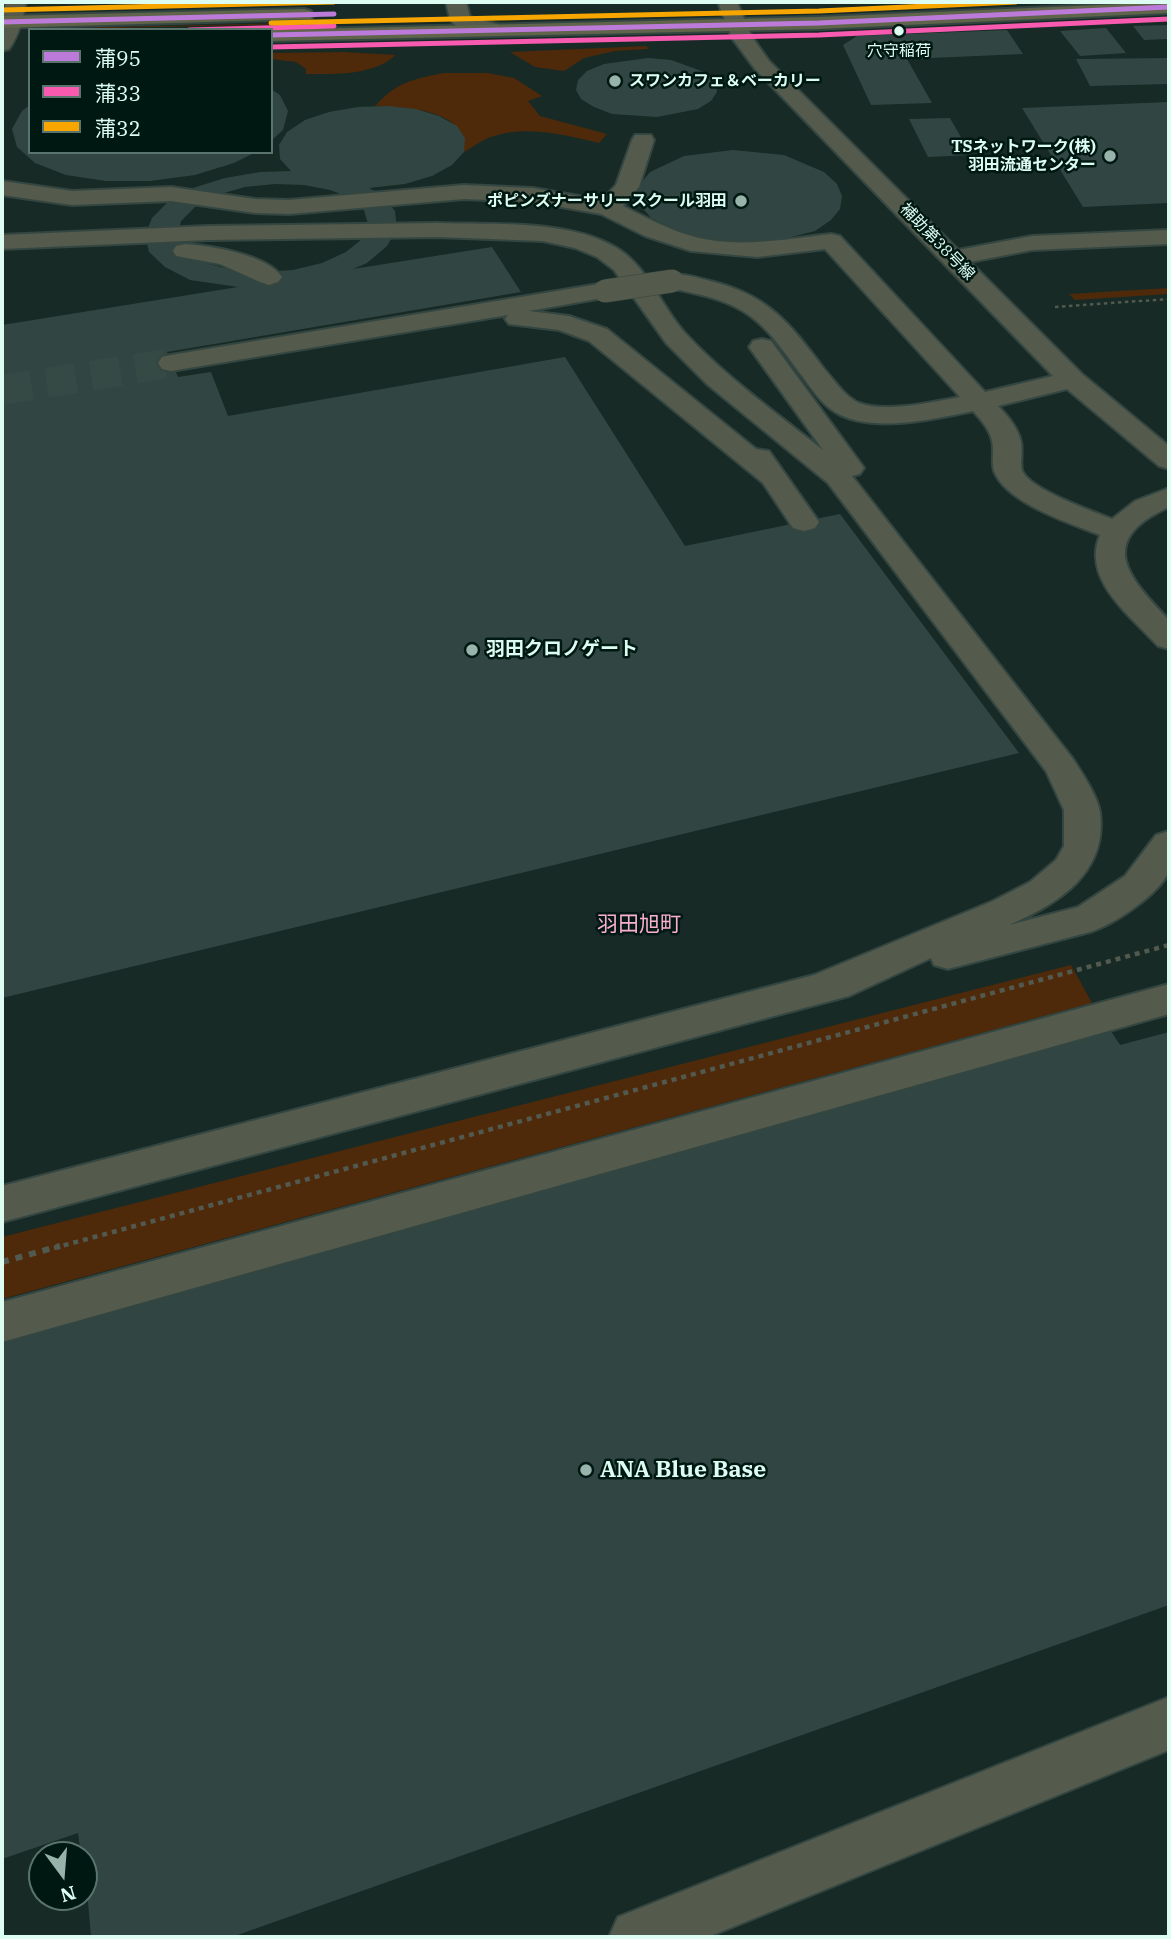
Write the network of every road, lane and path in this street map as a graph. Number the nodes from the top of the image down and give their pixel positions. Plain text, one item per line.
1 (827, 2) edge
2 (456, 6) edge
3 (1169, 7) edge
4 (732, 15) junction
5 (6, 29) edge
6 (497, 30) junction
7 (273, 34) edge
8 (28, 40) edge
9 (643, 140) dead end
10 (2, 188) edge
11 (608, 208) junction
12 (1169, 237) edge
13 (2, 242) edge
14 (40, 242) junction
15 (953, 258) junction
16 (269, 276) dead end
17 (720, 292) junction
18 (1169, 299) edge
19 (1053, 307) dead end
20 (439, 318) junction
21 (676, 337) junction
22 (172, 363) tunnel mouth
23 (1072, 380) junction
24 (978, 401) junction
25 (1169, 460) edge
26 (772, 477) junction
27 (1169, 497) edge
28 (860, 506) junction
29 (804, 522) dead end
30 (1118, 532) junction
31 (1169, 639) edge
32 (1169, 844) edge
33 (1169, 945) edge
34 (825, 987) junction
35 (1169, 999) edge
36 (2, 1204) edge
37 (2, 1262) edge
38 (2, 1322) edge
39 (1169, 1724) edge
40 (638, 1937) edge

1 - 4 highway
2 - 4 highway
2 - 5 highway
2 - 6 street
3 - 4 highway
4 - 6 highway
4 - 15 street, 補助第38号線
5 - 8 highway
6 - 7 highway
9 - 11 street
10 - 11 street
11 - 24 street
12 - 15 street
13 - 14 street
14 - 16 street
14 - 21 street
15 - 23 street, 補助第38号線
17 - 20 street, bridge
17 - 24 street
17 - 28 street
18 - 19 path
20 - 22 street
20 - 26 street
21 - 26 street
21 - 28 street
23 - 24 street
23 - 25 street, 補助第38号線
24 - 30 street
26 - 29 street
27 - 30 street
28 - 34 street
30 - 31 street
32 - 34 street
33 - 37 path
34 - 36 street
35 - 38 street
39 - 40 street

